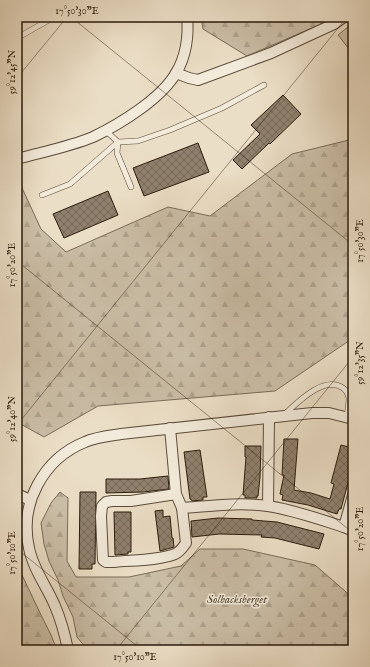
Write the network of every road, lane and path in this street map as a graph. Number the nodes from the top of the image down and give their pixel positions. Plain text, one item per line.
1 (54, 17) edge
2 (187, 17) edge
3 (344, 17) edge
4 (17, 38) edge
5 (176, 73) junction
6 (264, 85) dead end
7 (105, 130) junction
8 (118, 142) junction
9 (17, 159) edge
10 (131, 187) dead end
11 (42, 195) dead end
12 (283, 416) junction
13 (269, 417) junction
14 (350, 417) edge
15 (170, 428) junction
16 (17, 494) edge
17 (176, 494) junction
18 (353, 495) edge
19 (30, 500) junction
20 (268, 506) junction
21 (182, 508) junction
22 (349, 529) edge
23 (68, 650) edge

1 - 4 lane
2 - 5 street
3 - 5 street
5 - 7 street
6 - 8 lane
7 - 8 lane
7 - 9 street
8 - 10 lane
8 - 11 lane
12 - 13 street
12 - 14 street
12 - 14 lane
13 - 15 street
13 - 20 street
15 - 17 street
15 - 19 street
16 - 19 street
17 - 21 street
17 - 21 street
18 - 22 street
19 - 23 street
20 - 21 street
20 - 22 street

